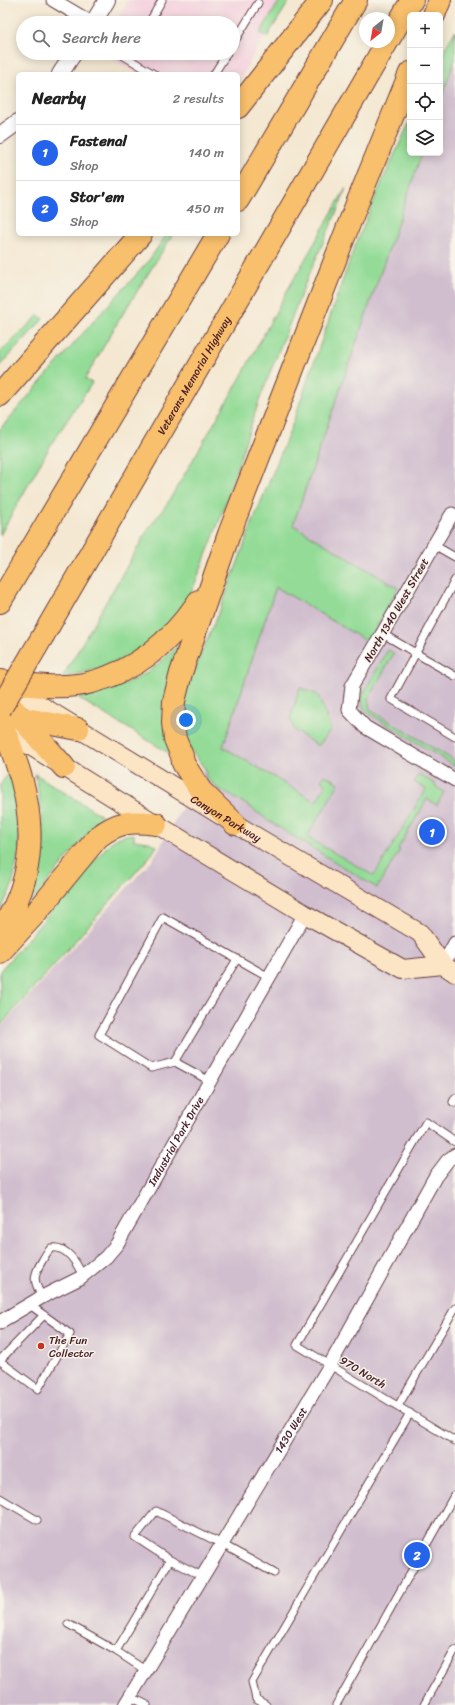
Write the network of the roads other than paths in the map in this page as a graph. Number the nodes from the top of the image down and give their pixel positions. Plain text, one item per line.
1 (53, 0) edge
2 (107, 0) edge
3 (162, 0) edge
4 (322, 0) edge
5 (356, 0) edge
6 (412, 0) edge
7 (440, 0) edge
8 (258, 3) dead end
9 (435, 12) edge
10 (81, 16) edge
11 (97, 16) edge
12 (152, 16) edge
13 (395, 29) edge
14 (240, 33) edge
15 (384, 48) edge
16 (69, 60) edge
17 (135, 60) edge
18 (223, 60) edge
19 (61, 72) edge
20 (151, 72) edge
21 (215, 72) edge
22 (407, 80) edge
23 (240, 103) edge
24 (16, 123) edge
25 (0, 135) edge
26 (240, 197) edge
27 (139, 236) edge
28 (217, 236) edge
29 (59, 329) junction
30 (0, 395) edge
31 (0, 409) edge
32 (452, 514) dead end
33 (229, 534) junction
34 (434, 545) junction
35 (455, 557) edge
36 (455, 580) edge
37 (0, 602) edge
38 (382, 634) junction
39 (416, 653) junction
40 (455, 676) edge
41 (0, 684) edge
42 (22, 719) junction
43 (0, 720) edge
44 (78, 729) junction
45 (455, 737) edge
46 (64, 767) junction
47 (455, 780) edge
48 (156, 824) junction
49 (235, 824) junction
50 (305, 914) junction
51 (0, 931) edge
52 (455, 943) edge
53 (0, 952) edge
54 (237, 959) junction
55 (449, 969) edge
56 (269, 977) junction
57 (175, 1062) junction
58 (210, 1081) junction
59 (455, 1098) edge
60 (455, 1103) edge
61 (455, 1142) edge
62 (455, 1155) edge
63 (83, 1276) junction
64 (42, 1297) junction
65 (30, 1305) junction
66 (455, 1308) edge
67 (44, 1315) junction
68 (0, 1323) edge
69 (0, 1360) edge
70 (330, 1365) junction
71 (398, 1406) junction
72 (410, 1413) junction
73 (455, 1441) edge
74 (455, 1494) edge
75 (0, 1498) edge
76 (37, 1520) dead end
77 (222, 1544) junction
78 (170, 1560) junction
79 (274, 1573) dead end
80 (202, 1576) junction
81 (68, 1624) dead end
82 (455, 1650) edge
83 (116, 1651) junction
84 (145, 1670) junction
85 (127, 1700) edge
86 (147, 1705) edge
87 (266, 1705) edge
88 (336, 1705) edge
89 (424, 1705) edge

1 - 10 street
2 - 11 street
3 - 12 lane
4 - 23 highway
5 - 26 highway
6 - 13 highway
7 - 9 highway
8 - 14 lane
15 - 43 highway, Veterans Memorial Highway, bridge
16 - 19 street
17 - 20 lane
18 - 21 lane
22 - 33 highway
24 - 25 street
27 - 29 highway
28 - 37 highway
29 - 30 highway
29 - 31 highway
32 - 34 street, North 1340 West Street
33 - 41 highway
33 - 49 highway
34 - 35 lane
34 - 38 street, North 1340 West Street
36 - 39 lane
38 - 39 lane
38 - 47 street, North 1340 West Street
39 - 40 lane
39 - 45 lane
41 - 42 highway
41 - 44 main road, Canyon Parkway
42 - 43 highway
42 - 44 highway
42 - 46 highway
43 - 46 main road
43 - 51 highway
44 - 49 main road, Canyon Parkway
46 - 48 main road
48 - 50 main road
48 - 53 highway
49 - 55 main road, Canyon Parkway
50 - 55 main road
50 - 56 street, Industrial Park Drive
52 - 55 street
54 - 56 lane
54 - 57 lane
54 - 57 lane
56 - 58 street, Industrial Park Drive
57 - 58 lane
58 - 63 street, Industrial Park Drive
59 - 60 lane
61 - 70 lane, 970 North
62 - 70 street, 1430 West
63 - 64 street, Industrial Park Drive
63 - 64 lane
64 - 65 street, Industrial Park Drive
65 - 67 lane
65 - 68 street, Industrial Park Drive
66 - 71 lane
67 - 69 lane
67 - 69 lane
70 - 71 lane, 970 North
70 - 77 street, 1430 West
71 - 72 lane, 970 North
72 - 73 lane, 970 North
72 - 87 lane
74 - 88 lane
75 - 76 lane
77 - 78 lane
77 - 79 lane
77 - 80 street, 1430 West
78 - 80 lane
78 - 83 lane
80 - 84 street, 1430 West
81 - 83 lane
82 - 89 lane
83 - 84 lane
84 - 85 street, 1430 West
85 - 86 lane

